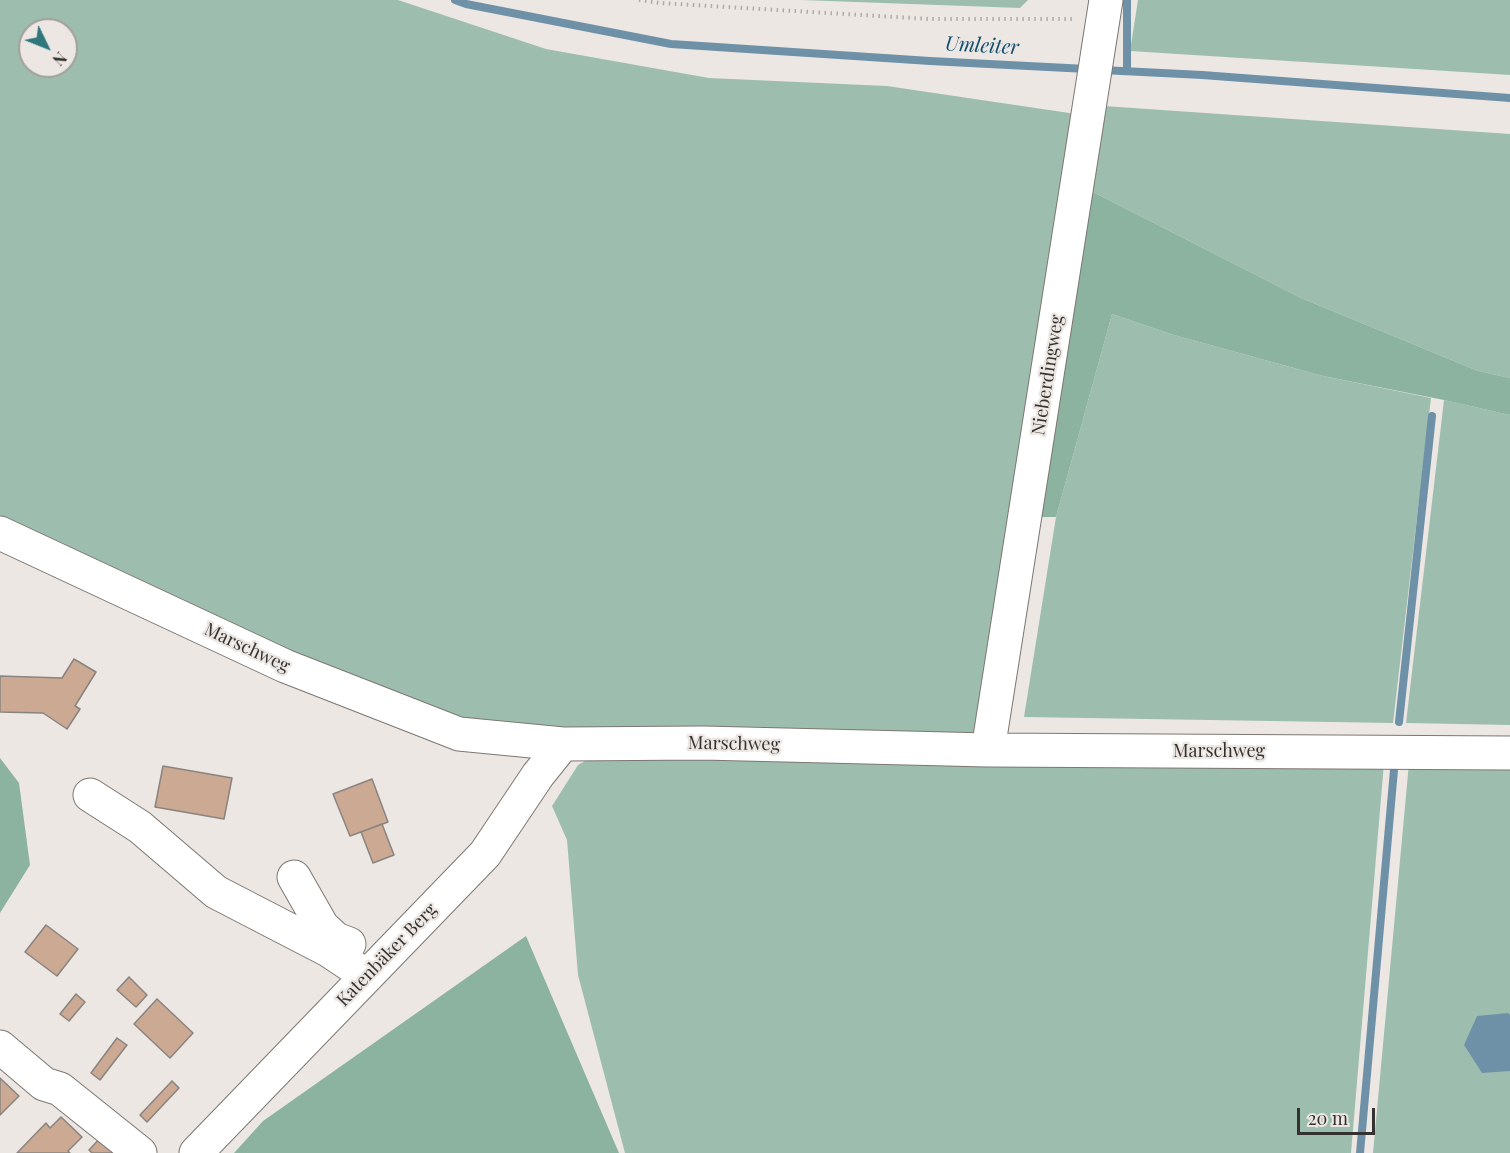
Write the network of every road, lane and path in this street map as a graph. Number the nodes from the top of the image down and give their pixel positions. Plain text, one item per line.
1 (639, 0) edge
2 (1103, 23) edge
3 (0, 533) edge
4 (562, 744) junction
5 (988, 750) junction
6 (1510, 753) edge
7 (90, 795) dead end
8 (294, 877) dead end
9 (376, 967) junction
10 (0, 1047) edge
11 (140, 1153) edge
12 (196, 1153) edge

1 - 2 path
2 - 5 street, Nieberdingweg
3 - 4 street, Marschweg
4 - 5 street, Marschweg
4 - 9 street, Katenbäker Berg
5 - 6 street, Marschweg
7 - 9 street
8 - 9 street
9 - 12 street, Katenbäker Berg
10 - 11 street

